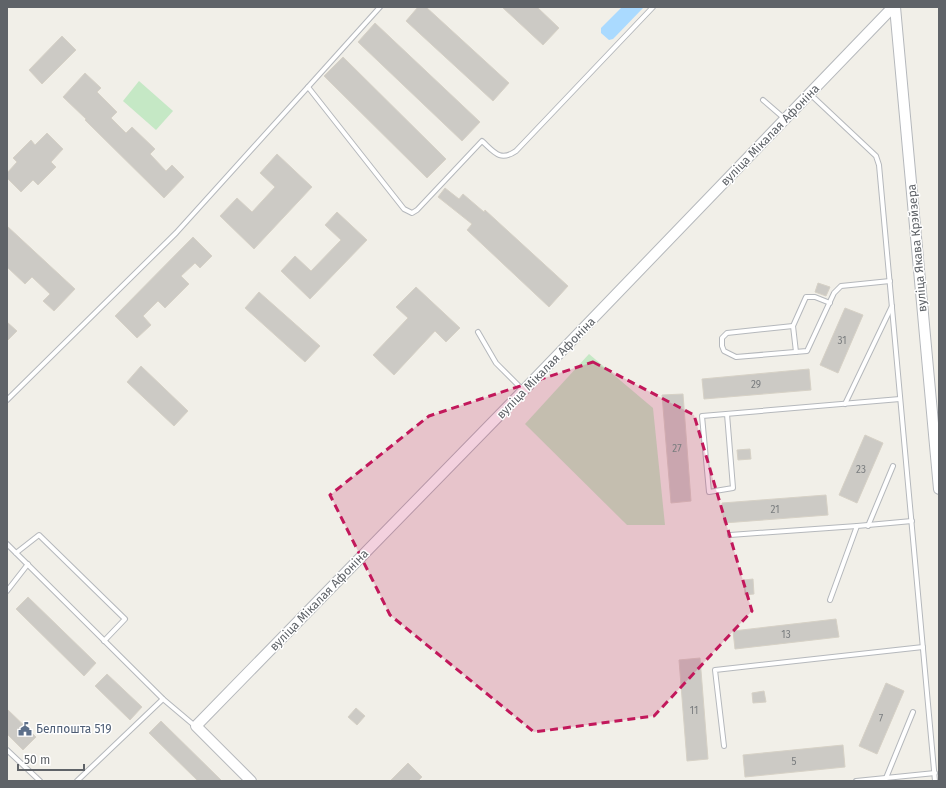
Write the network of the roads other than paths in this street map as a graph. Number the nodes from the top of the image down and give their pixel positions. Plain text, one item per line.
1 (380, 7) edge
2 (653, 7) edge
3 (894, 7) edge
4 (308, 86) junction
5 (810, 94) junction
6 (763, 100) dead end
7 (785, 120) junction
8 (890, 281) junction
9 (830, 303) junction
10 (892, 306) junction
11 (793, 326) junction
12 (478, 332) dead end
13 (796, 352) junction
14 (524, 391) junction
15 (900, 399) junction
16 (7, 400) edge
17 (845, 404) junction
18 (727, 414) junction
19 (893, 466) dead end
20 (939, 489) edge
21 (912, 522) junction
22 (857, 526) junction
23 (868, 526) junction
24 (730, 535) dead end
25 (7, 544) edge
26 (16, 552) junction
27 (28, 564) junction
28 (7, 591) edge
29 (830, 600) dead end
30 (104, 641) junction
31 (923, 648) junction
32 (163, 698) junction
33 (913, 712) dead end
34 (196, 726) junction
35 (724, 746) dead end
36 (7, 750) edge
37 (935, 773) junction
38 (886, 778) junction
39 (40, 781) edge
40 (77, 781) edge
41 (251, 781) edge
42 (856, 781) edge
43 (935, 781) edge

1 - 4 lane
2 - 4 lane
3 - 5 street, вуліца Мікалая Афоніна
3 - 20 street, вуліца Якава Крэйзера
4 - 16 lane
5 - 7 street, вуліца Мікалая Афоніна
5 - 8 lane
6 - 7 lane
7 - 14 street, вуліца Мікалая Афоніна
8 - 9 lane
8 - 10 lane
9 - 11 lane
9 - 13 lane
10 - 15 lane
10 - 17 lane
11 - 13 lane
11 - 13 lane
12 - 14 lane
14 - 34 street, вуліца Мікалая Афоніна
15 - 17 lane
15 - 21 lane
17 - 18 lane
18 - 18 lane
19 - 23 lane
21 - 23 lane
21 - 31 lane
22 - 23 lane
22 - 24 lane
22 - 29 lane
25 - 26 lane
26 - 27 lane
26 - 30 lane
27 - 28 lane
27 - 30 lane
30 - 32 lane
31 - 35 lane
31 - 37 lane
32 - 34 lane
32 - 40 lane
33 - 38 lane
34 - 41 street
36 - 39 lane
37 - 38 lane
37 - 43 lane
38 - 42 lane

